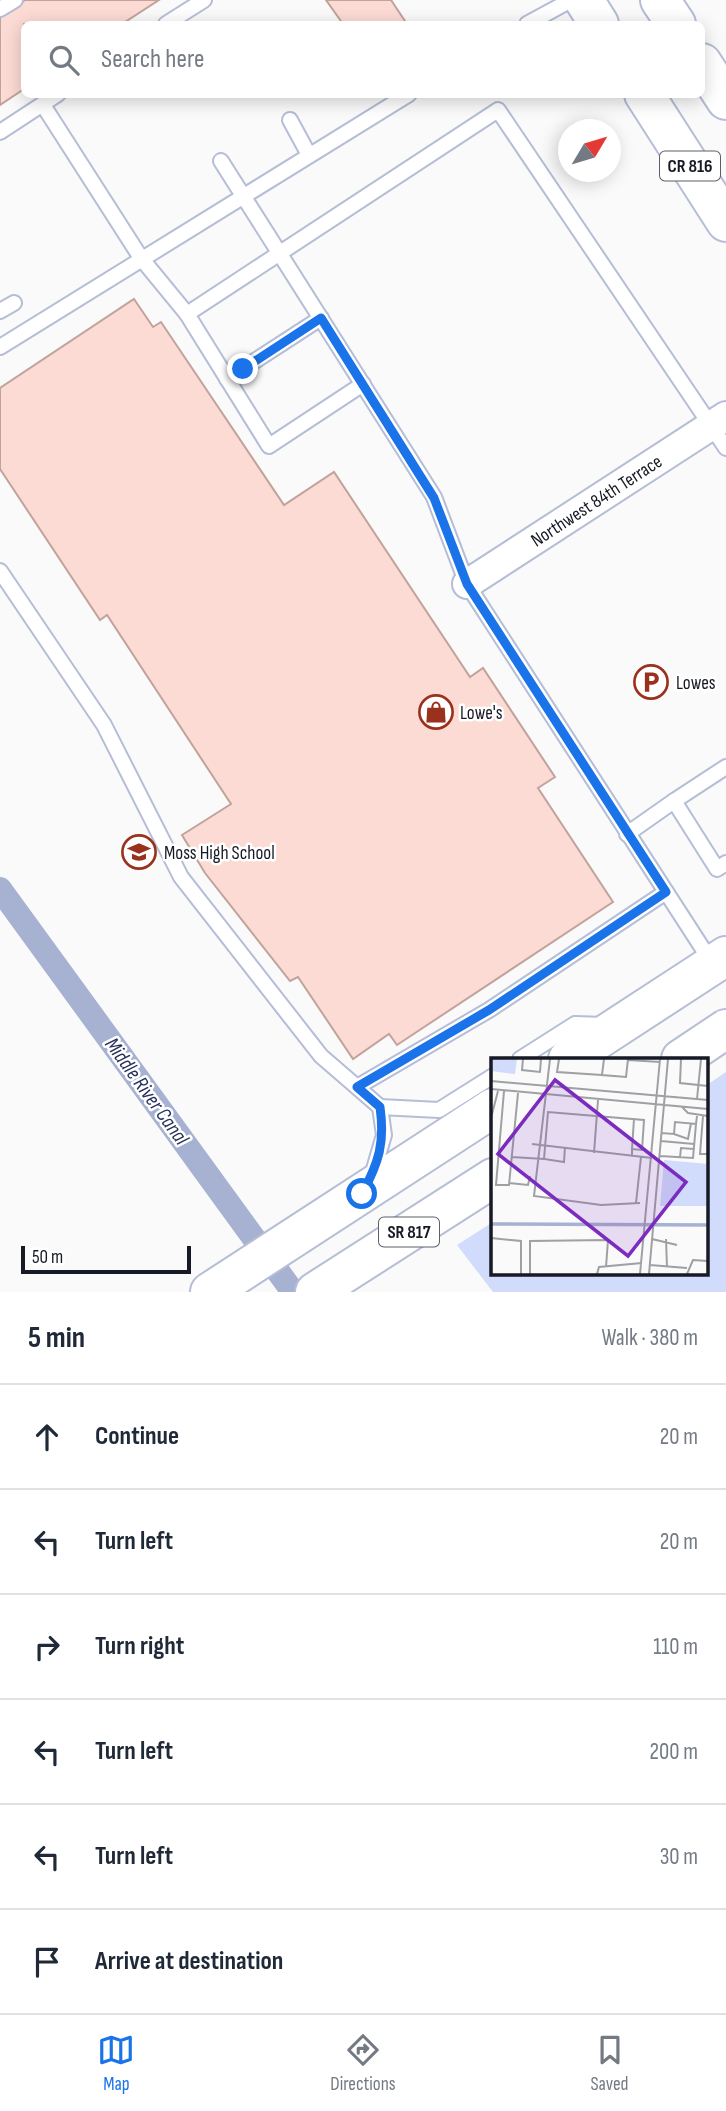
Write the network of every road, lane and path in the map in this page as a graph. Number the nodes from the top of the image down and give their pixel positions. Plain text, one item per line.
1 (15, 0) edge
2 (204, 0) edge
3 (571, 0) edge
4 (584, 0) edge
5 (660, 0) edge
6 (0, 9) edge
7 (171, 21) edge
8 (532, 21) edge
9 (597, 21) edge
10 (674, 21) edge
11 (705, 68) edge
12 (52, 98) edge
13 (402, 98) edge
14 (647, 98) edge
15 (726, 100) edge
16 (43, 104) junction
17 (290, 120) dead end
18 (0, 132) edge
19 (309, 155) junction
20 (221, 161) dead end
21 (242, 197) junction
22 (726, 222) edge
23 (278, 253) junction
24 (141, 258) junction
25 (14, 303) dead end
26 (0, 312) edge
27 (187, 314) junction
28 (321, 318) junction
29 (0, 347) edge
30 (227, 379) junction
31 (362, 384) junction
32 (721, 430) edge
33 (0, 571) edge
34 (467, 584) junction
35 (726, 767) edge
36 (674, 801) junction
37 (627, 834) junction
38 (726, 863) edge
39 (666, 892) junction
40 (720, 960) edge
41 (726, 1029) edge
42 (615, 1037) junction
43 (522, 1058) edge
44 (570, 1058) edge
45 (682, 1058) edge
46 (491, 1077) edge
47 (357, 1087) junction
48 (380, 1107) junction
49 (491, 1109) edge
50 (491, 1179) edge
51 (362, 1194) junction
52 (219, 1286) edge
53 (320, 1288) edge

1 - 6 lane
2 - 7 lane
3 - 8 lane
4 - 9 main road
5 - 10 main road
11 - 15 main road
12 - 16 lane
13 - 19 lane
14 - 22 main road, CR 816
16 - 18 lane
16 - 24 lane
17 - 19 lane
19 - 21 lane
20 - 21 lane
21 - 23 lane
21 - 24 lane
23 - 27 lane
23 - 28 lane
23 - 32 lane
24 - 27 lane
24 - 29 lane
25 - 26 lane
27 - 30 lane
28 - 30 lane
28 - 31 lane
30 - 31 lane
31 - 34 lane
32 - 34 street, Northwest 84th Terrace
33 - 47 lane
34 - 37 lane
35 - 36 lane
36 - 37 lane
36 - 38 lane
37 - 39 lane
39 - 40 lane
39 - 47 lane
40 - 42 main road
41 - 45 main road
42 - 43 lane
42 - 44 main road
46 - 48 lane
47 - 48 lane
48 - 51 lane
49 - 51 main road
50 - 53 main road, SR 817
51 - 52 main road

